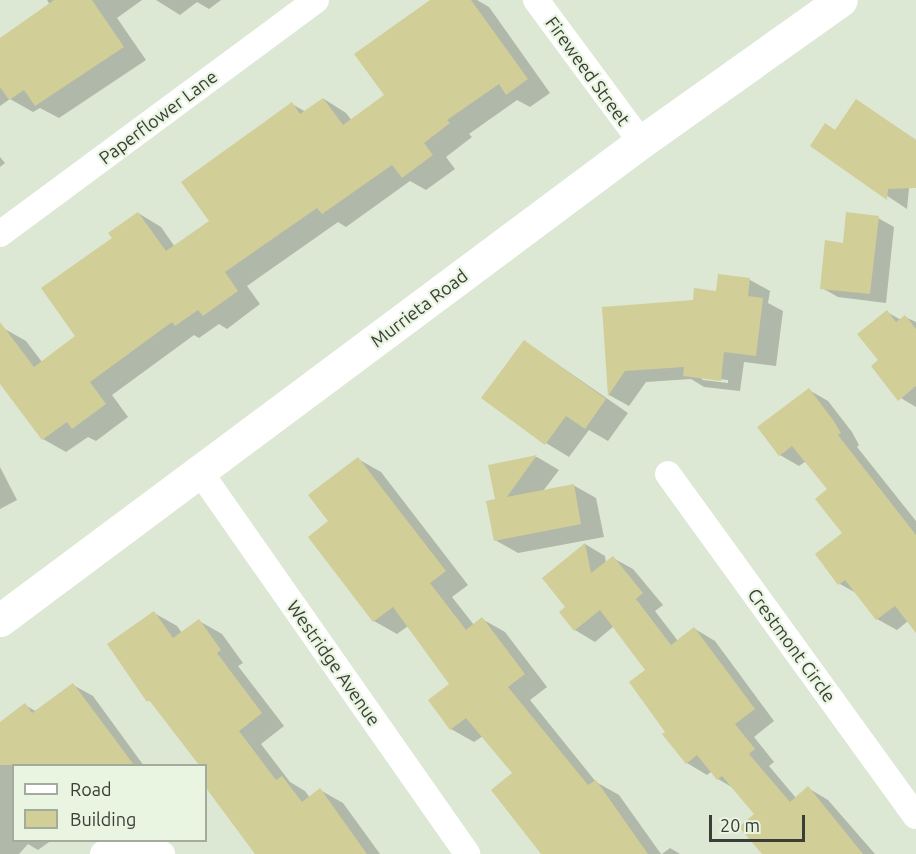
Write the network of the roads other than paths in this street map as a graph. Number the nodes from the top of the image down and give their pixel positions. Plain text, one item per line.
1 (316, 0) edge
2 (536, 0) edge
3 (841, 0) edge
4 (640, 142) junction
5 (0, 234) edge
6 (200, 472) junction
7 (668, 474) dead end
8 (0, 620) edge
9 (916, 816) edge
10 (123, 842) edge
11 (145, 842) edge
12 (103, 854) edge
13 (162, 854) edge
14 (467, 854) edge

1 - 5 street, Paperflower Lane
2 - 4 street, Fireweed Street
3 - 4 main road, Murrieta Road
4 - 6 main road, Murrieta Road
6 - 8 main road, Murrieta Road
6 - 14 street, Westridge Avenue
7 - 9 street, Crestmont Circle
10 - 12 street
11 - 13 street

